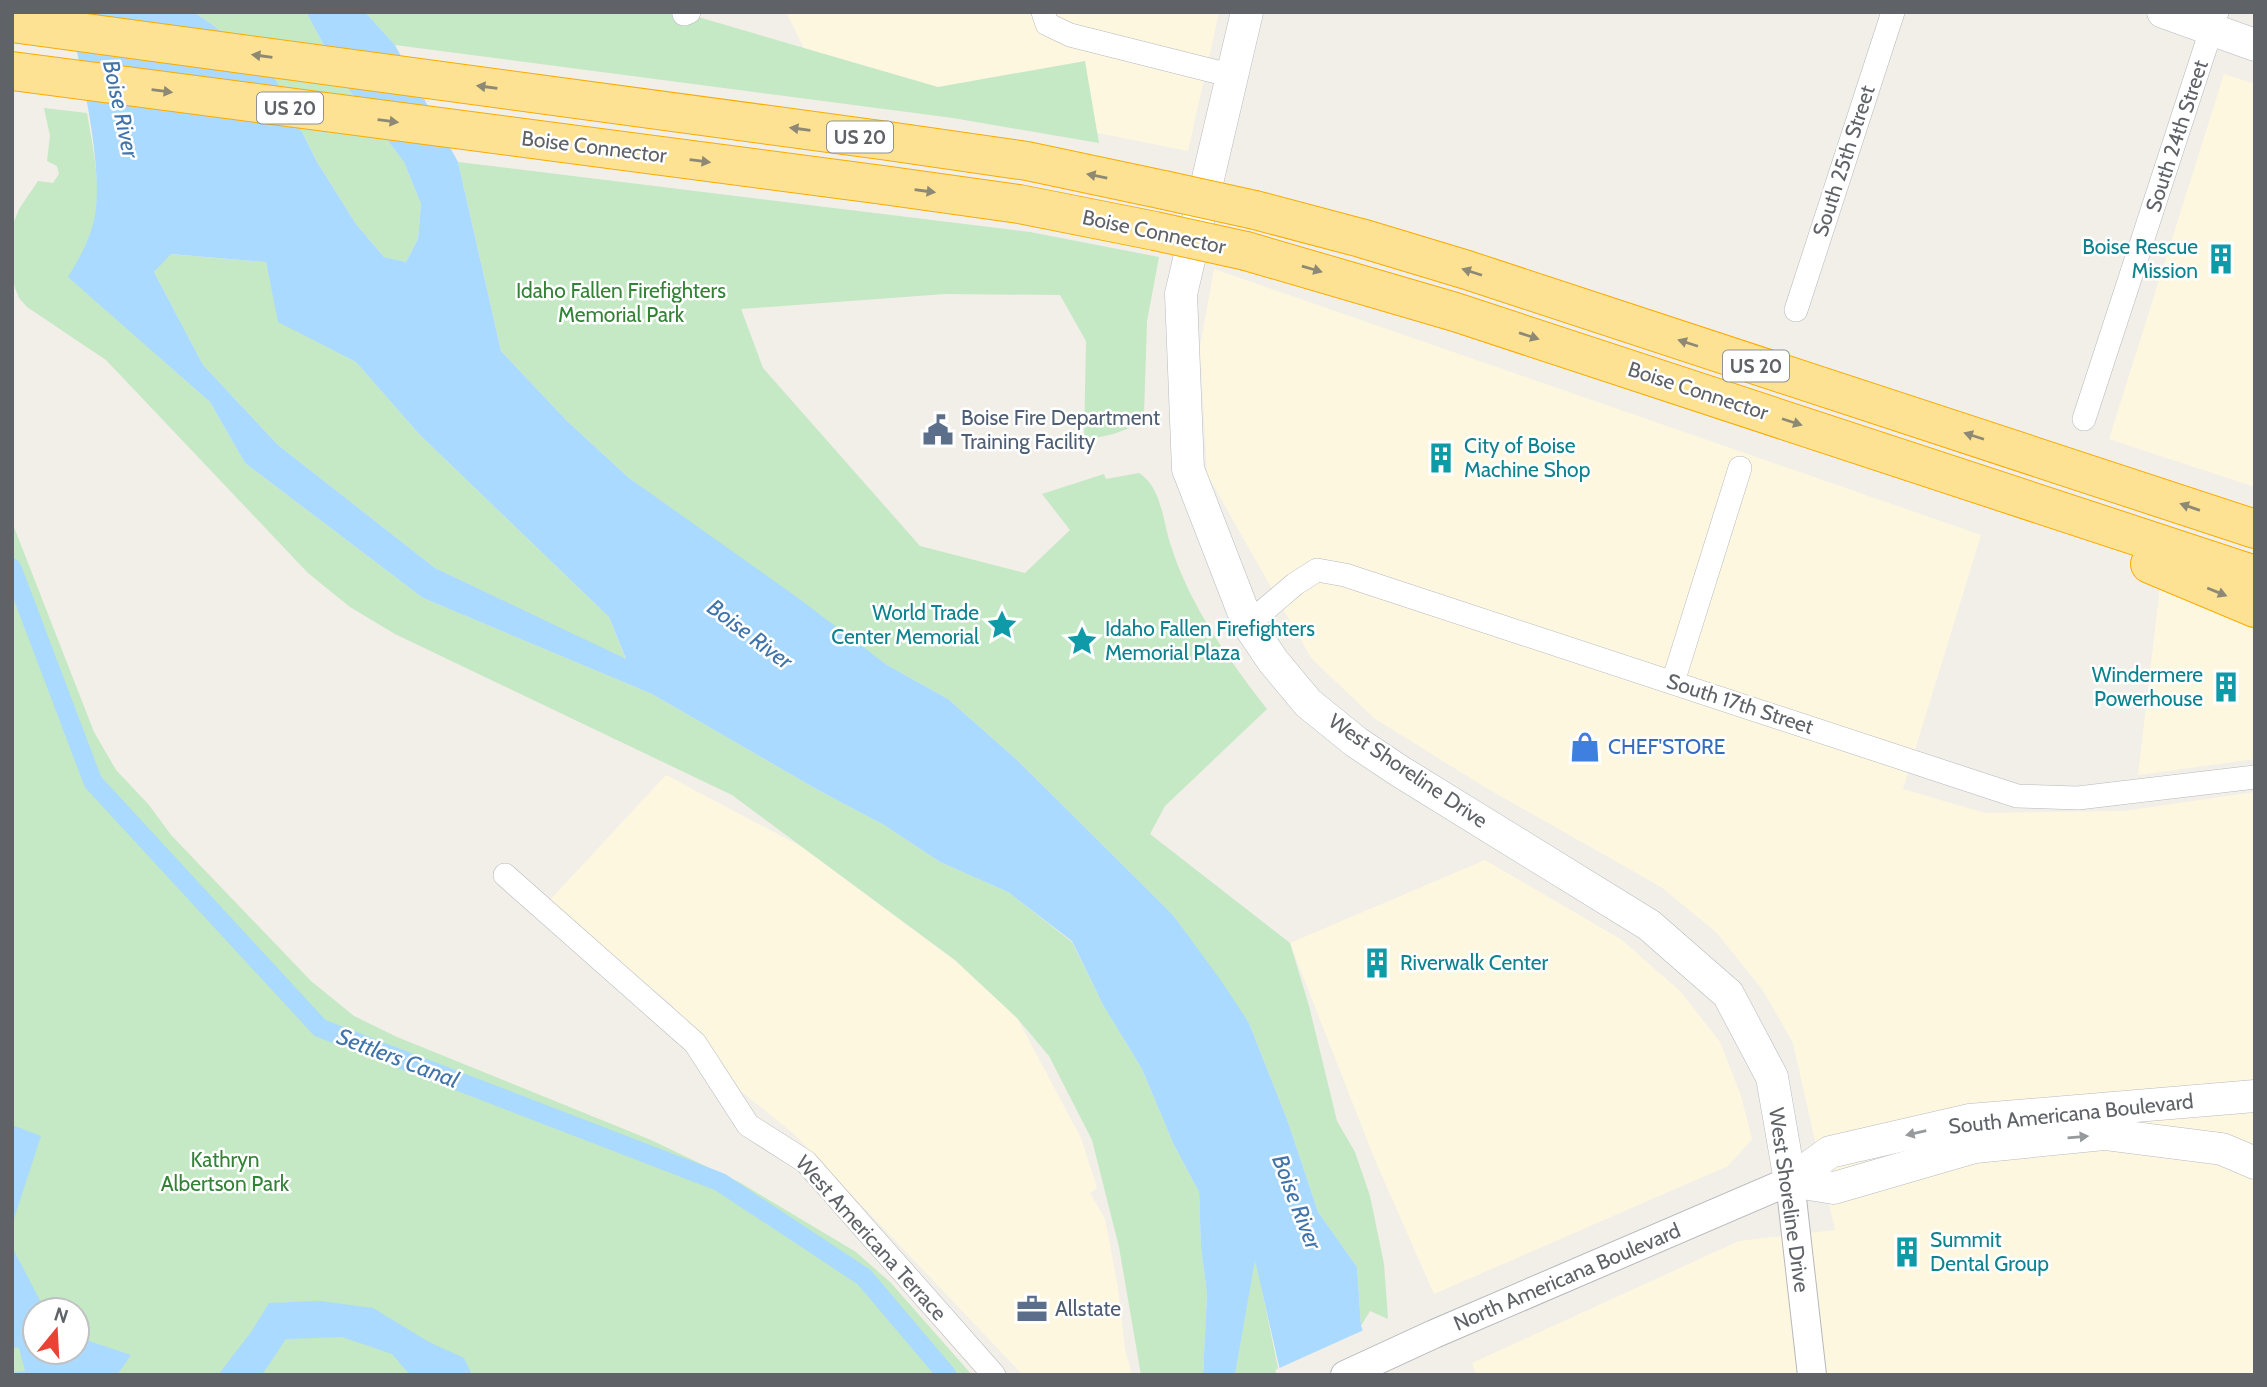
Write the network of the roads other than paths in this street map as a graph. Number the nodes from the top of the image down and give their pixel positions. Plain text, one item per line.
1 (1042, 12) edge
2 (1247, 12) edge
3 (1893, 12) edge
4 (2162, 12) edge
5 (2215, 21) edge
6 (16, 23) edge
7 (2255, 45) edge
8 (15, 73) edge
9 (1233, 76) junction
10 (1796, 310) dead end
11 (2084, 419) dead end
12 (1740, 468) dead end
13 (2048, 506) junction
14 (2255, 528) edge
15 (2255, 575) edge
16 (2255, 608) edge
17 (1248, 624) junction
18 (1673, 682) junction
19 (2255, 776) edge
20 (505, 875) dead end
21 (2255, 1096) edge
22 (2255, 1163) edge
23 (1790, 1181) junction
24 (994, 1375) edge
25 (1345, 1375) edge
26 (1812, 1375) edge

1 - 9 street
2 - 9 main road, West Shoreline Drive
3 - 10 street, South 25th Street
4 - 5 main road
5 - 7 main road
5 - 11 street, South 24th Street
14 -> 6 highway, Boise Connector / US 20, bridge
8 -> 13 highway, Boise Connector / US 20, bridge
9 - 17 main road, West Shoreline Drive
12 - 18 street
13 - 15 highway, Boise Connector / US 20
13 -> 16 highway
17 - 18 street, South 17th Street
17 - 23 main road, West Shoreline Drive
18 - 19 street, South 17th Street
20 - 24 street, West Americana Terrace
21 -> 23 main road, South Americana Boulevard
23 -> 22 main road, South Americana Boulevard
23 - 25 street, North Americana Boulevard
23 - 26 street, West Shoreline Drive

